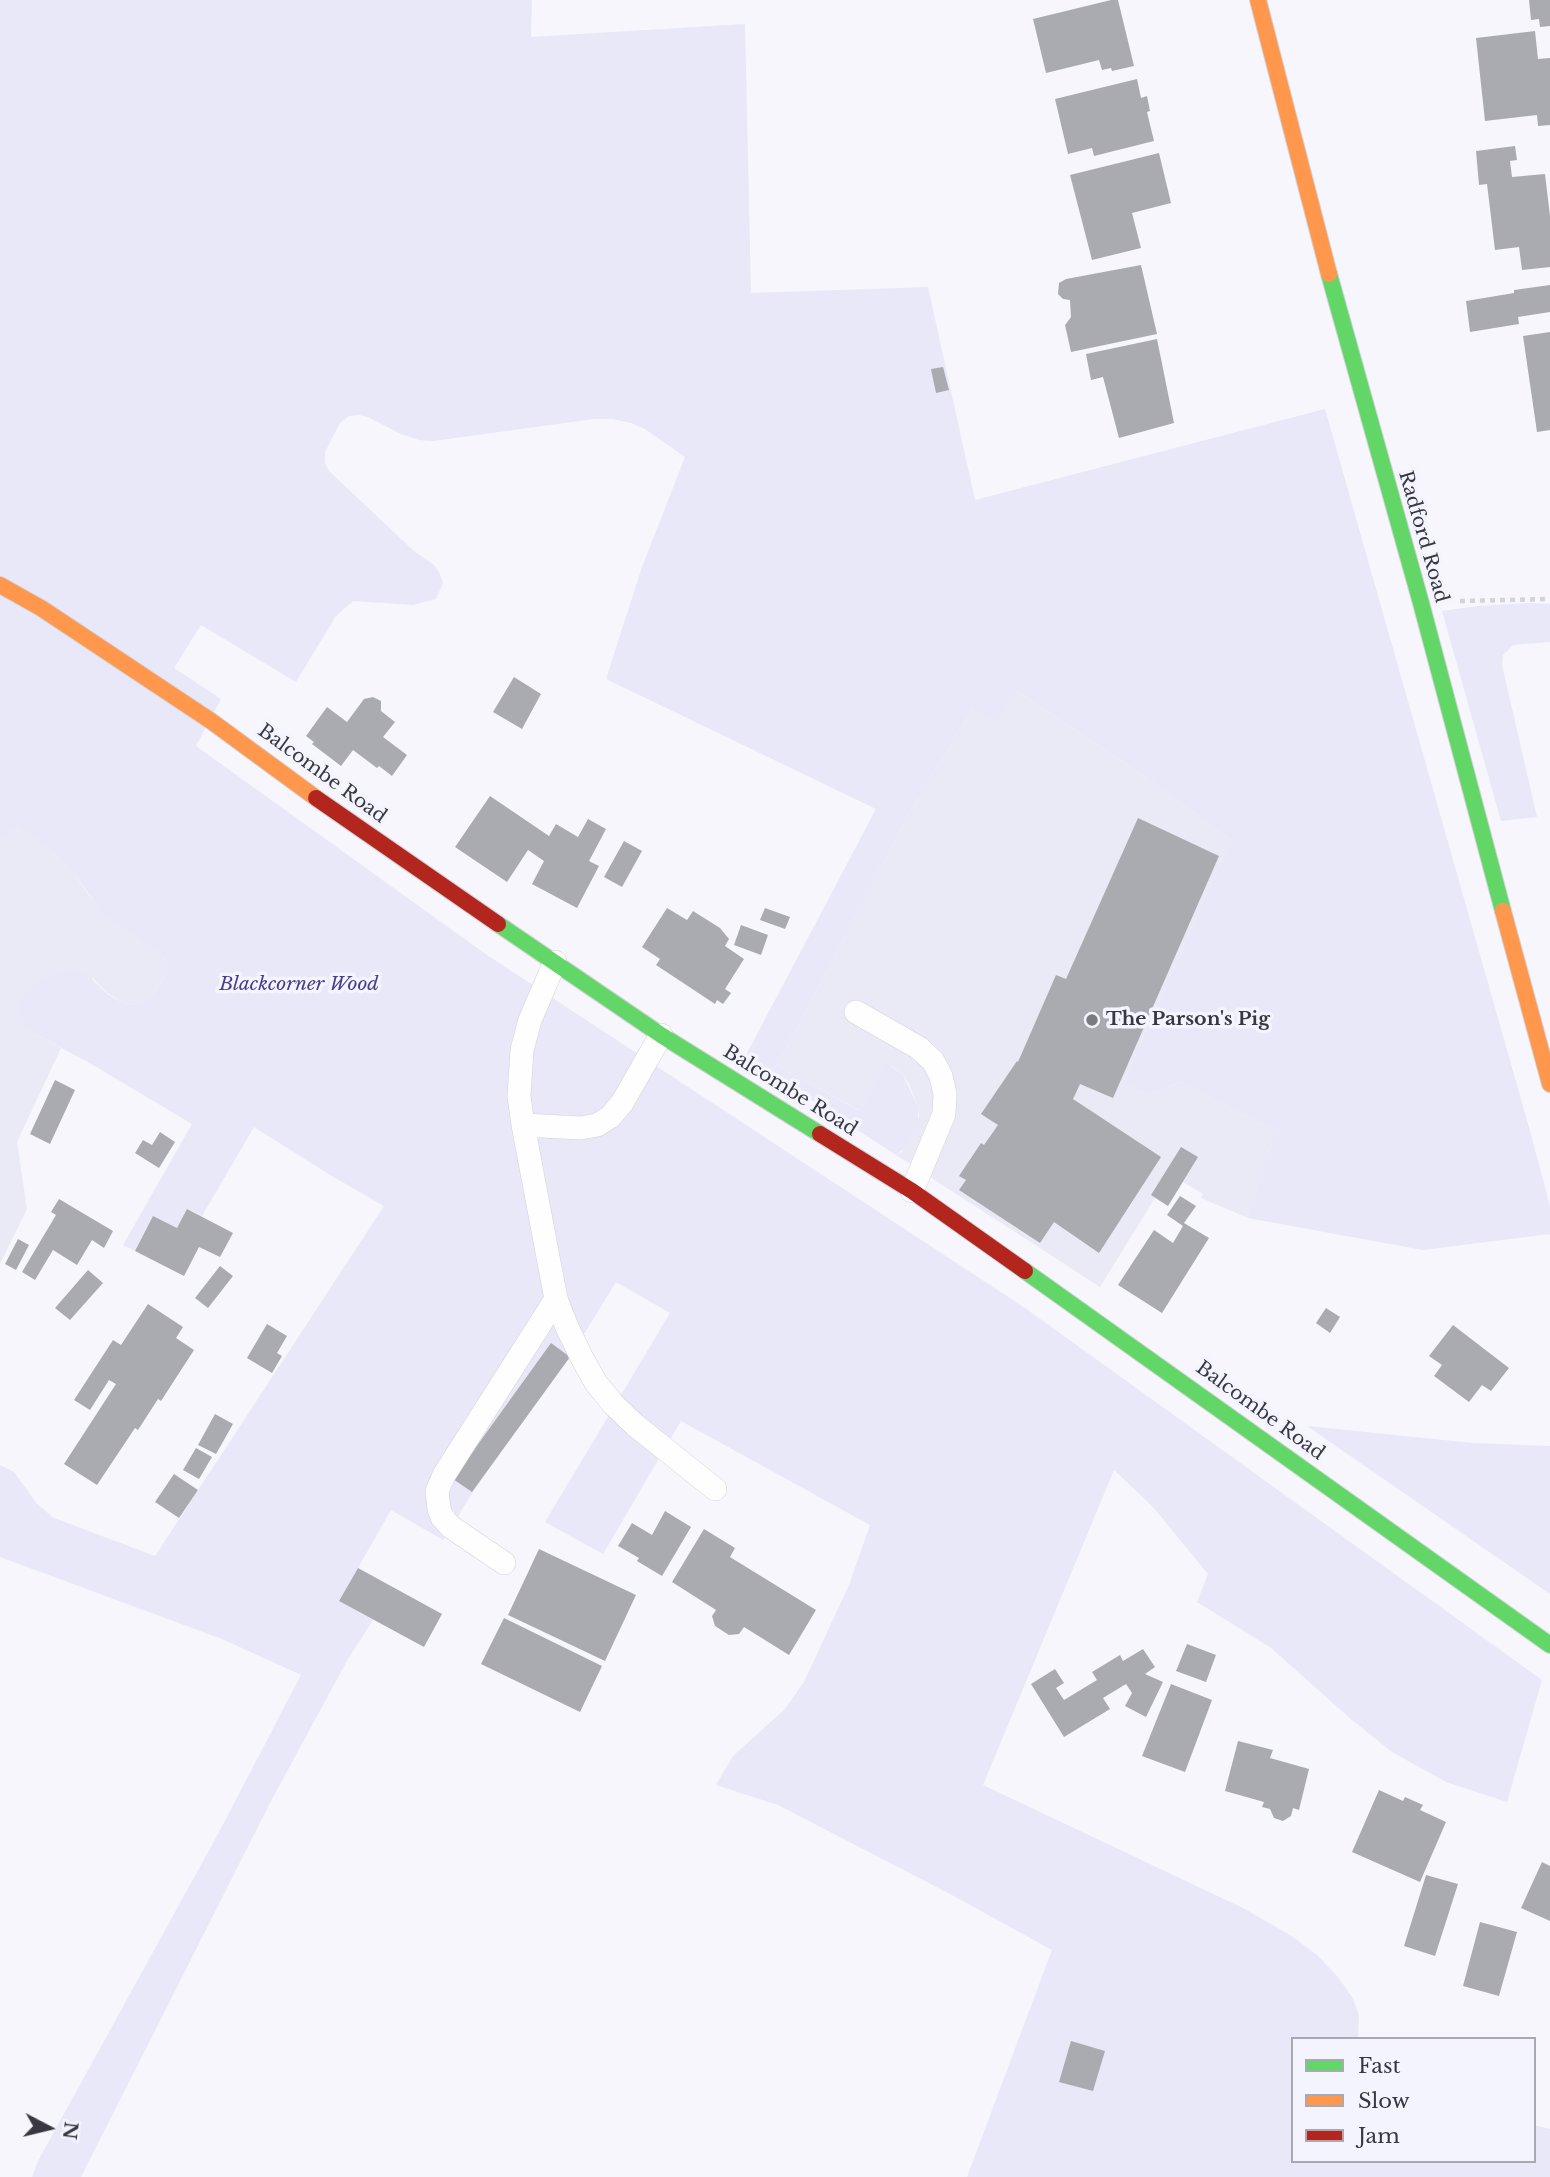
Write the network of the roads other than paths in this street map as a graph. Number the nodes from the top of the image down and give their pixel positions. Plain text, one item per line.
1 (1258, 0) edge
2 (0, 585) edge
3 (555, 962) junction
4 (856, 1012) dead end
5 (661, 1035) junction
6 (1549, 1074) edge
7 (523, 1125) junction
8 (912, 1191) junction
9 (556, 1299) junction
10 (715, 1489) dead end
11 (504, 1563) dead end
12 (1550, 1644) edge

1 - 6 main road, Radford Road
2 - 3 main road, Balcombe Road
3 - 5 main road, Balcombe Road
3 - 7 lane
4 - 8 lane
5 - 7 lane
5 - 8 main road, Balcombe Road
7 - 9 lane
8 - 12 main road, Balcombe Road
9 - 10 lane
9 - 11 lane

